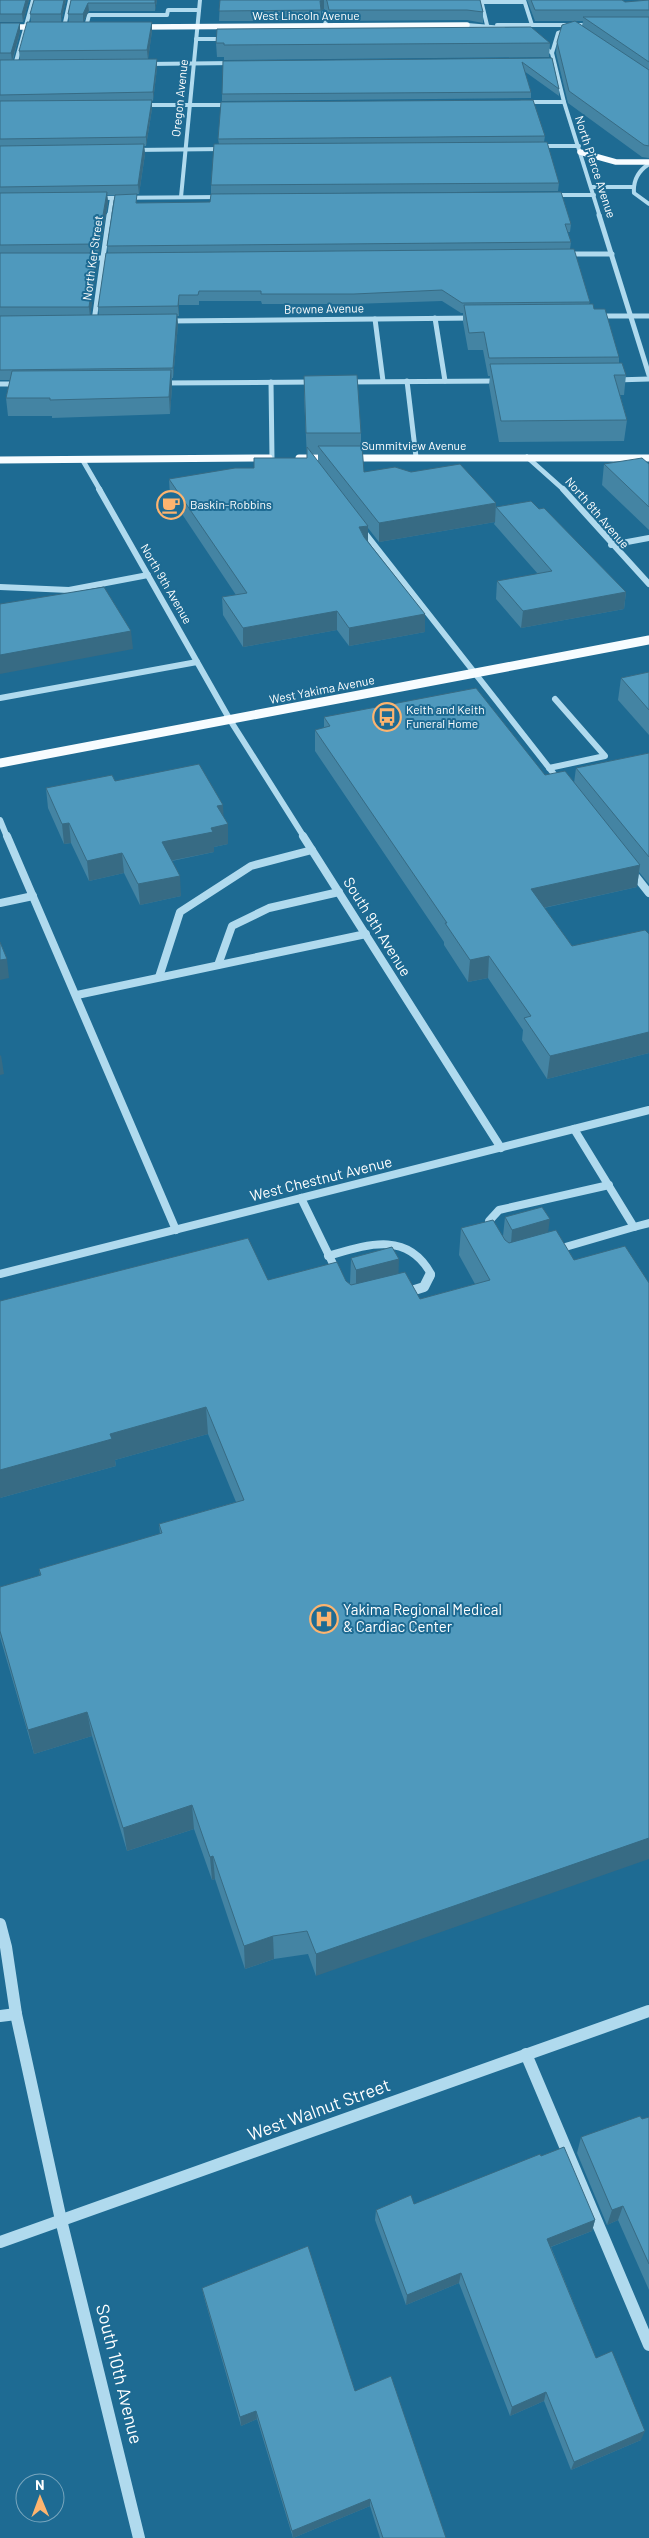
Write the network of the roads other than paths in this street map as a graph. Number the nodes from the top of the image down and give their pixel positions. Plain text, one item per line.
1 (33, 0) edge
2 (70, 0) edge
3 (169, 0) edge
4 (200, 0) edge
5 (481, 1) edge
6 (524, 1) edge
7 (168, 10) junction
8 (199, 10) junction
9 (324, 12) dead end
10 (466, 24) junction
11 (532, 24) junction
12 (487, 25) junction
13 (197, 26) junction
14 (325, 26) junction
15 (0, 27) edge
16 (26, 27) junction
17 (45, 27) edge
18 (55, 27) edge
19 (64, 27) junction
20 (72, 27) edge
21 (79, 27) edge
22 (86, 27) junction
23 (95, 27) edge
24 (132, 27) edge
25 (575, 28) junction
26 (518, 31) edge
27 (583, 33) edge
28 (327, 38) edge
29 (234, 39) edge
30 (196, 40) junction
31 (538, 42) edge
32 (552, 53) junction
33 (546, 61) edge
34 (554, 61) junction
35 (243, 63) edge
36 (144, 64) edge
37 (194, 64) junction
38 (8, 65) edge
39 (15, 65) junction
40 (25, 65) edge
41 (564, 102) junction
42 (512, 103) edge
43 (133, 105) edge
44 (190, 105) junction
45 (232, 105) edge
46 (527, 146) edge
47 (234, 149) edge
48 (580, 149) junction
49 (127, 150) edge
50 (185, 150) junction
51 (649, 163) edge
52 (633, 186) junction
53 (592, 187) junction
54 (550, 195) edge
55 (594, 195) junction
56 (230, 197) edge
57 (93, 198) edge
58 (112, 198) junction
59 (181, 198) junction
60 (649, 204) edge
61 (559, 254) edge
62 (612, 254) junction
63 (75, 258) edge
64 (103, 258) junction
65 (123, 258) edge
66 (589, 316) edge
67 (631, 316) junction
68 (649, 316) edge
69 (435, 318) junction
70 (483, 318) edge
71 (375, 319) junction
72 (84, 321) edge
73 (94, 321) junction
74 (104, 321) edge
75 (162, 321) edge
76 (646, 357) edge
77 (649, 375) edge
78 (649, 379) edge
79 (504, 380) edge
80 (612, 380) edge
81 (383, 381) junction
82 (407, 381) junction
83 (445, 381) junction
84 (271, 382) junction
85 (318, 382) edge
86 (336, 382) edge
87 (155, 383) edge
88 (0, 384) edge
89 (29, 384) edge
90 (416, 457) junction
91 (527, 457) junction
92 (272, 458) junction
93 (281, 458) edge
94 (290, 458) edge
95 (308, 458) junction
96 (649, 458) edge
97 (0, 460) edge
98 (82, 460) junction
99 (314, 466) edge
100 (359, 525) edge
101 (649, 538) edge
102 (610, 545) junction
103 (148, 575) junction
104 (649, 584) edge
105 (0, 587) edge
106 (649, 640) edge
107 (198, 662) junction
108 (474, 674) junction
109 (0, 698) edge
110 (555, 699) dead end
111 (230, 720) junction
112 (0, 763) edge
113 (549, 768) junction
114 (568, 791) edge
115 (0, 820) edge
116 (312, 850) junction
117 (624, 861) edge
118 (339, 892) junction
119 (649, 893) edge
120 (33, 896) junction
121 (0, 903) edge
122 (366, 934) junction
123 (218, 965) junction
124 (159, 977) junction
125 (76, 995) junction
126 (649, 1110) edge
127 (574, 1129) junction
128 (501, 1148) junction
129 (609, 1185) junction
130 (301, 1198) junction
131 (649, 1223) edge
132 (634, 1227) junction
133 (176, 1230) junction
134 (493, 1239) edge
135 (550, 1252) edge
136 (328, 1256) junction
137 (0, 1274) edge
138 (340, 1279) edge
139 (393, 1296) edge
140 (0, 1924) edge
141 (649, 2011) edge
142 (16, 2014) junction
143 (0, 2016) edge
144 (526, 2054) junction
145 (62, 2220) junction
146 (0, 2242) edge
147 (649, 2345) edge
148 (140, 2538) edge

1 - 16 street
2 - 19 street
3 - 7 street
4 - 8 street, Oregon Avenue
5 - 6 street
5 - 12 street
6 - 11 street
7 - 8 street
7 - 22 street
8 - 13 street, Oregon Avenue
9 - 14 street
10 - 12 street, West Lincoln Avenue
10 - 14 main road, West Lincoln Avenue
10 - 26 street
11 - 12 street, West Lincoln Avenue
11 - 25 street, West Lincoln Avenue
13 - 14 main road, West Lincoln Avenue
13 - 24 main road, West Lincoln Avenue
13 - 30 street, Oregon Avenue
14 - 28 street
15 - 16 main road
16 - 17 main road
16 - 39 street
18 - 19 main road
19 - 20 main road
21 - 22 main road
22 - 23 main road
25 - 27 street
25 - 32 street, West Lincoln Avenue
29 - 30 street
30 - 37 street, Oregon Avenue
31 - 32 street
32 - 34 street, North Pierce Avenue
33 - 34 street
34 - 41 street, North Pierce Avenue
35 - 37 street
36 - 37 street
37 - 44 street, Oregon Avenue
38 - 39 street
39 - 40 street
41 - 42 street
41 - 48 street, North Pierce Avenue
43 - 44 street
44 - 45 street
44 - 50 street, Oregon Avenue
46 - 48 street
47 - 50 street
48 - 51 main road
48 - 53 street, North Pierce Avenue
49 - 50 street
50 - 59 street, Oregon Avenue
51 - 52 street
52 - 53 street
52 - 60 street
53 - 55 street, North Pierce Avenue
54 - 55 street
55 - 62 street, North Pierce Avenue
56 - 59 street
57 - 58 street
58 - 59 street
58 - 64 street, North Ker Street
61 - 62 street
62 - 67 street, North Pierce Avenue
63 - 64 street
64 - 65 street
64 - 73 street, North Ker Street
66 - 67 street
67 - 68 street
67 - 76 street, North Pierce Avenue
69 - 70 street, Browne Avenue
69 - 71 street, Browne Avenue
69 - 83 street
71 - 75 street, Browne Avenue
71 - 81 street
72 - 73 street
73 - 74 street
76 - 77 street, North Pierce Avenue
78 - 80 street
79 - 83 street
81 - 82 street
81 - 86 street
82 - 83 street
82 - 90 street
84 - 85 street
84 - 87 street
84 - 92 street
88 - 89 street
90 - 91 main road, Summitview Avenue
90 - 95 main road, Summitview Avenue
91 - 96 main road, Summitview Avenue
91 - 102 street, North 8th Avenue
92 - 93 main road
92 - 98 main road
94 - 95 main road, Summitview Avenue
95 - 99 street
97 - 98 main road
98 - 103 street, North 9th Avenue
100 - 108 street
101 - 102 street
102 - 104 street, North 8th Avenue
103 - 105 street
103 - 107 street, North 9th Avenue
106 - 108 main road, West Yakima Avenue
107 - 109 street
107 - 111 street, North 9th Avenue
108 - 111 main road, West Yakima Avenue
108 - 113 street
110 - 113 street
111 - 112 main road, West Yakima Avenue
111 - 116 street, South 9th Avenue
113 - 114 street
115 - 120 street
116 - 118 street, South 9th Avenue
116 - 124 street
117 - 119 street
118 - 122 street, South 9th Avenue
118 - 123 street
120 - 121 street
120 - 125 street
122 - 123 street
122 - 128 street, South 9th Avenue
123 - 124 street
124 - 125 street
125 - 133 street
126 - 127 street, West Chestnut Avenue
127 - 128 street, West Chestnut Avenue
127 - 129 street
128 - 130 street, West Chestnut Avenue
129 - 132 street
129 - 134 street
130 - 133 street, West Chestnut Avenue
130 - 136 street
131 - 132 street
132 - 135 street
133 - 137 street, West Chestnut Avenue
136 - 138 street
136 - 139 street
140 - 142 street, South 10th Avenue
141 - 144 street, West Walnut Street
142 - 143 street
142 - 145 street, South 10th Avenue
144 - 145 street, West Walnut Street
144 - 147 street
145 - 146 street, West Walnut Street
145 - 148 street, South 10th Avenue

